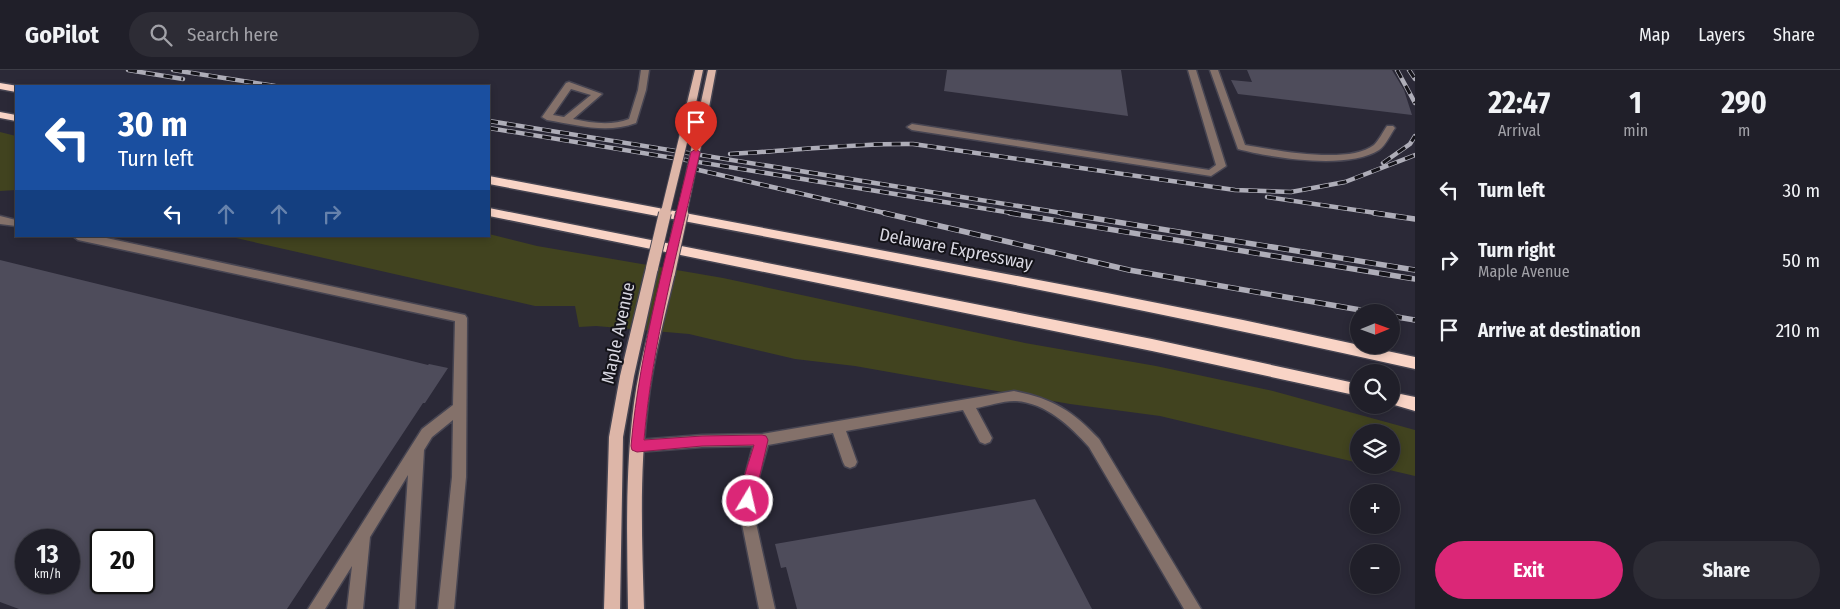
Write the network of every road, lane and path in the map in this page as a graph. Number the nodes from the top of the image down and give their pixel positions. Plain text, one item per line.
1 (645, 70) edge
2 (699, 70) edge
3 (712, 70) edge
4 (1192, 70) edge
5 (1214, 70) edge
6 (0, 86) edge
7 (15, 90) edge
8 (0, 115) edge
9 (15, 118) edge
10 (567, 120) junction
11 (912, 127) dead end
12 (1390, 128) dead end
13 (490, 180) edge
14 (490, 212) edge
15 (0, 220) edge
16 (15, 223) edge
17 (83, 237) edge
18 (1415, 363) edge
19 (1350, 388) edge
20 (1400, 400) edge
21 (1415, 404) edge
22 (967, 405) junction
23 (460, 407) junction
24 (838, 427) junction
25 (985, 438) dead end
26 (762, 440) junction
27 (637, 446) junction
28 (418, 447) junction
29 (850, 462) dead end
30 (364, 533) junction
31 (316, 609) edge
32 (355, 609) edge
33 (406, 609) edge
34 (446, 609) edge
35 (612, 609) edge
36 (636, 609) edge
37 (767, 609) edge
38 (1193, 609) edge

1 - 10 lane
2 - 35 main road, Maple Avenue, bridge
3 - 27 main road, Maple Avenue, bridge
4 - 11 lane
5 - 12 lane
6 - 7 highway
8 - 9 highway
10 - 10 lane
13 - 18 highway, Delaware Expressway
14 - 19 highway
15 - 16 lane
17 - 23 lane
20 - 21 highway
22 - 24 lane
22 - 25 lane
22 - 38 lane
23 - 28 lane
23 - 34 lane
24 - 26 lane
24 - 29 lane
26 - 27 lane
26 - 37 lane
27 - 36 main road, Maple Avenue
28 - 30 lane
28 - 33 lane
30 - 31 lane
30 - 32 lane

